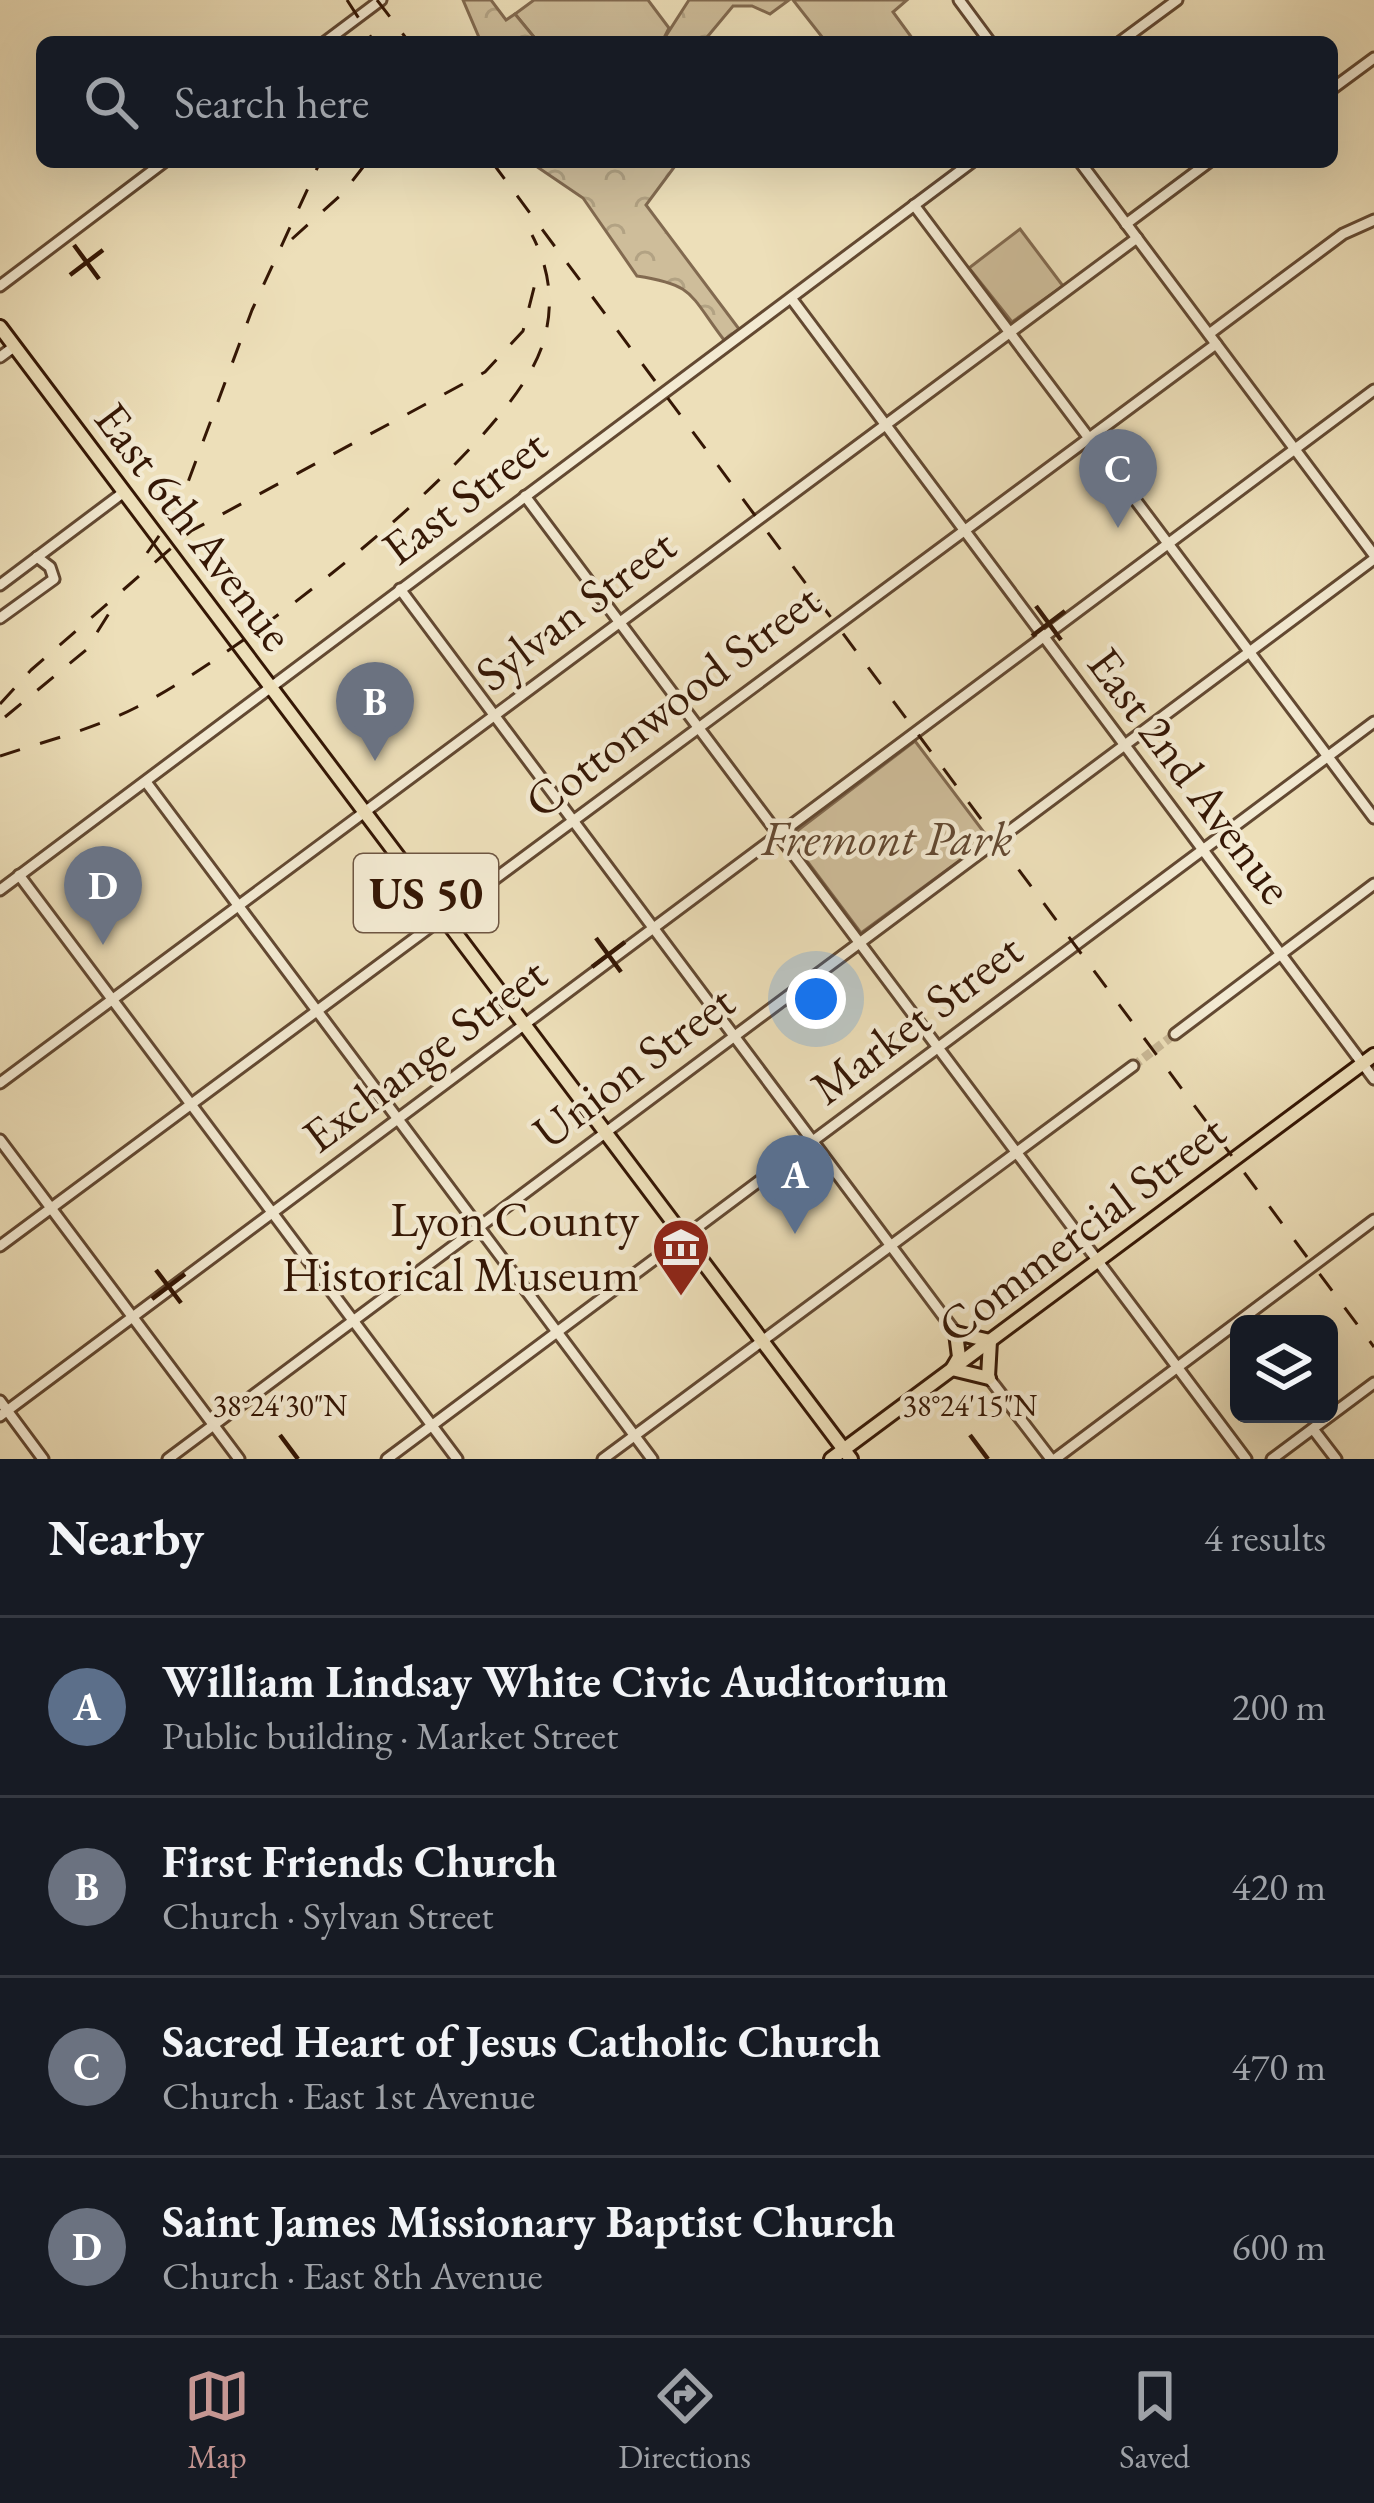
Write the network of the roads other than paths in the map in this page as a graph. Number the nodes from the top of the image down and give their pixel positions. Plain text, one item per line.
1 (381, 0) edge
2 (958, 0) edge
3 (1177, 0) edge
4 (335, 36) edge
5 (985, 36) edge
6 (1128, 36) edge
7 (1374, 58) edge
8 (1338, 85) edge
9 (156, 168) edge
10 (964, 168) edge
11 (1084, 168) edge
12 (1201, 168) edge
13 (914, 206) junction
14 (1374, 220) edge
15 (1126, 224) junction
16 (1137, 238) junction
17 (0, 286) edge
18 (790, 298) junction
19 (0, 327) edge
20 (1009, 333) junction
21 (1212, 339) junction
22 (14, 346) junction
23 (0, 357) edge
24 (1374, 390) edge
25 (885, 426) junction
26 (1089, 438) junction
27 (1296, 451) junction
28 (124, 492) junction
29 (525, 496) junction
30 (964, 530) junction
31 (1169, 545) junction
32 (38, 557) junction
33 (1374, 557) edge
34 (0, 585) edge
35 (400, 589) junction
36 (0, 618) edge
37 (620, 622) junction
38 (1044, 638) junction
39 (1249, 651) junction
40 (270, 686) junction
41 (494, 715) junction
42 (1374, 722) edge
43 (697, 727) junction
44 (1124, 744) junction
45 (1328, 756) junction
46 (146, 782) junction
47 (363, 810) junction
48 (1374, 818) edge
49 (572, 820) junction
50 (779, 835) junction
51 (1202, 850) junction
52 (19, 875) junction
53 (1374, 884) edge
54 (0, 890) edge
55 (238, 906) junction
56 (443, 916) junction
57 (653, 928) junction
58 (860, 941) junction
59 (1280, 954) junction
60 (112, 1000) junction
61 (316, 1011) junction
62 (524, 1024) junction
63 (1175, 1034) tunnel mouth
64 (734, 1035) junction
65 (938, 1046) junction
66 (1368, 1059) edge
67 (1133, 1066) tunnel mouth
68 (1374, 1079) edge
69 (0, 1084) edge
70 (191, 1105) junction
71 (397, 1118) junction
72 (605, 1132) junction
73 (0, 1140) edge
74 (813, 1141) junction
75 (1017, 1152) junction
76 (51, 1208) junction
77 (272, 1212) junction
78 (1374, 1220) edge
79 (478, 1227) junction
80 (684, 1237) junction
81 (890, 1245) junction
82 (0, 1246) edge
83 (1098, 1260) junction
84 (133, 1317) junction
85 (353, 1320) junction
86 (557, 1332) junction
87 (956, 1333) junction
88 (762, 1340) junction
89 (990, 1341) junction
90 (1178, 1368) junction
91 (952, 1369) junction
92 (989, 1378) junction
93 (1374, 1383) edge
94 (2, 1409) edge
95 (214, 1425) junction
96 (432, 1426) junction
97 (1313, 1429) junction
98 (634, 1436) junction
99 (848, 1454) edge
100 (43, 1459) edge
101 (167, 1459) edge
102 (239, 1459) edge
103 (386, 1459) edge
104 (457, 1459) edge
105 (603, 1459) edge
106 (652, 1459) edge
107 (831, 1459) edge
108 (1053, 1459) edge
109 (1246, 1459) edge
110 (1272, 1459) edge
111 (1336, 1459) edge

1 - 4 street
2 - 5 street
3 - 6 street
7 - 8 street
9 - 17 street
10 - 13 street, East Street
11 - 15 street
12 - 15 street
13 - 18 street, East Street
13 - 20 street
14 - 21 street, Cottonwood Street
15 - 16 street
16 - 20 street, Sylvan Street
16 - 21 street
18 - 25 street, East 2nd Avenue
18 - 29 street, East Street
19 - 22 main road, East 6th Avenue / US 50
20 - 25 street, Sylvan Street
20 - 26 street
21 - 26 street, Cottonwood Street
21 - 27 street
22 - 23 street
22 - 28 main road, East 6th Avenue / US 50
24 - 27 street, Exchange Street
25 - 30 street, East 2nd Avenue
25 - 37 street, Sylvan Street
26 - 30 street, Cottonwood Street
26 - 31 street
27 - 31 street, Exchange Street
27 - 33 street
28 - 32 street
28 - 40 main road, East 6th Avenue / US 50
29 - 35 street, East Street
29 - 37 street
30 - 38 street, East 2nd Avenue
30 - 43 street, Cottonwood Street
31 - 38 street, Exchange Street
31 - 39 street
32 - 34 street
32 - 36 street
33 - 39 street, Union Street
35 - 40 street, East Street
35 - 41 street
37 - 41 street, Sylvan Street
37 - 43 street
38 - 44 street, East 2nd Avenue
38 - 50 street, Exchange Street
39 - 44 street, Union Street
39 - 45 street
40 - 46 street, East Street
40 - 47 main road, East 6th Avenue / US 50
41 - 47 street, Sylvan Street
41 - 49 street
42 - 45 street, Market Street
43 - 49 street, Cottonwood Street
43 - 50 street
44 - 51 street, East 2nd Avenue
44 - 58 street, Union Street
45 - 48 street
45 - 51 street, Market Street
46 - 52 street, East Street
46 - 55 street
47 - 55 street, Sylvan Street
47 - 56 main road, East 6th Avenue / US 50
49 - 56 street, Cottonwood Street
49 - 57 street
50 - 57 street, Exchange Street
50 - 58 street
51 - 59 street, East 2nd Avenue
51 - 65 street, Market Street
52 - 54 street, East Street
52 - 60 street
53 - 59 street
55 - 60 street, Sylvan Street
55 - 61 street
56 - 61 street, Cottonwood Street
56 - 62 main road, East 6th Avenue / US 50
57 - 62 street, Exchange Street
57 - 64 street
58 - 64 street, Union Street
58 - 65 street
59 - 63 street
59 - 66 street, East 2nd Avenue
60 - 69 street, Sylvan Street
60 - 70 street
61 - 70 street, Cottonwood Street
61 - 71 street
62 - 71 street, Exchange Street
62 - 72 main road, East 6th Avenue / US 50
64 - 72 street, Union Street
64 - 74 street
65 - 74 street, Market Street
65 - 75 street
66 - 68 street, East 2nd Avenue
66 - 83 main road, Commercial Street
67 - 75 street
70 - 76 street, Cottonwood Street
70 - 77 street
71 - 77 street, Exchange Street
71 - 79 street
72 - 79 street, Union Street
72 - 80 main road, East 6th Avenue / US 50
73 - 76 street
74 - 80 street, Market Street
74 - 81 street
75 - 81 street
75 - 83 street
76 - 82 street, Cottonwood Street
76 - 84 street
77 - 84 street, Exchange Street
77 - 85 street
78 - 90 street
79 - 85 street, Union Street
79 - 86 street
80 - 86 street, Market Street
80 - 88 main road, East 6th Avenue / US 50
81 - 87 street
81 - 88 street
83 - 89 main road, Commercial Street
83 - 90 street
84 - 94 street, Exchange Street
84 - 95 street
85 - 95 street, Union Street
85 - 96 street
86 - 96 street, Market Street
86 - 98 street
87 - 89 main road
87 - 91 main road
88 - 98 street
88 - 99 main road, East 6th Avenue / US 50
89 - 91 main road, Commercial Street
89 - 92 main road
90 - 108 street
90 - 109 street
91 - 92 main road
91 - 99 main road, Commercial Street
92 - 108 street
93 - 97 street
94 - 100 street
95 - 101 street, Union Street
95 - 102 street
96 - 103 street, Market Street
96 - 104 street
97 - 110 street
97 - 111 street
98 - 105 street
98 - 106 street
99 - 107 main road, Commercial Street

